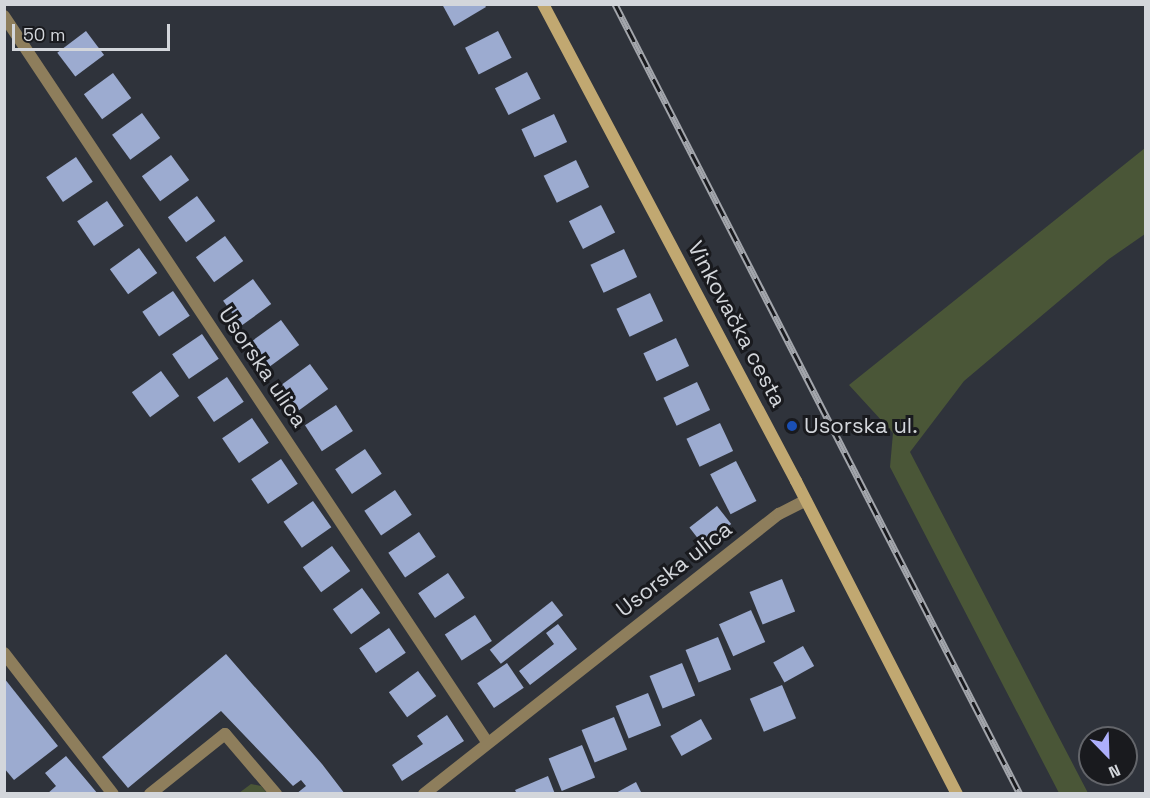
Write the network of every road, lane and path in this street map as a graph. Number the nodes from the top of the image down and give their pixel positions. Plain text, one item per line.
1 (543, 4) edge
2 (4, 16) edge
3 (806, 500) junction
4 (4, 653) edge
5 (487, 742) junction
6 (113, 794) edge
7 (150, 794) edge
8 (276, 794) edge
9 (424, 794) edge
10 (957, 794) edge

1 - 3 main road, Vinkovačka cesta
2 - 5 street, Usorska ulica
3 - 5 street, Usorska ulica
3 - 10 main road, Vinkovačka cesta
4 - 6 street
5 - 9 street, Usorska ulica
7 - 8 street

